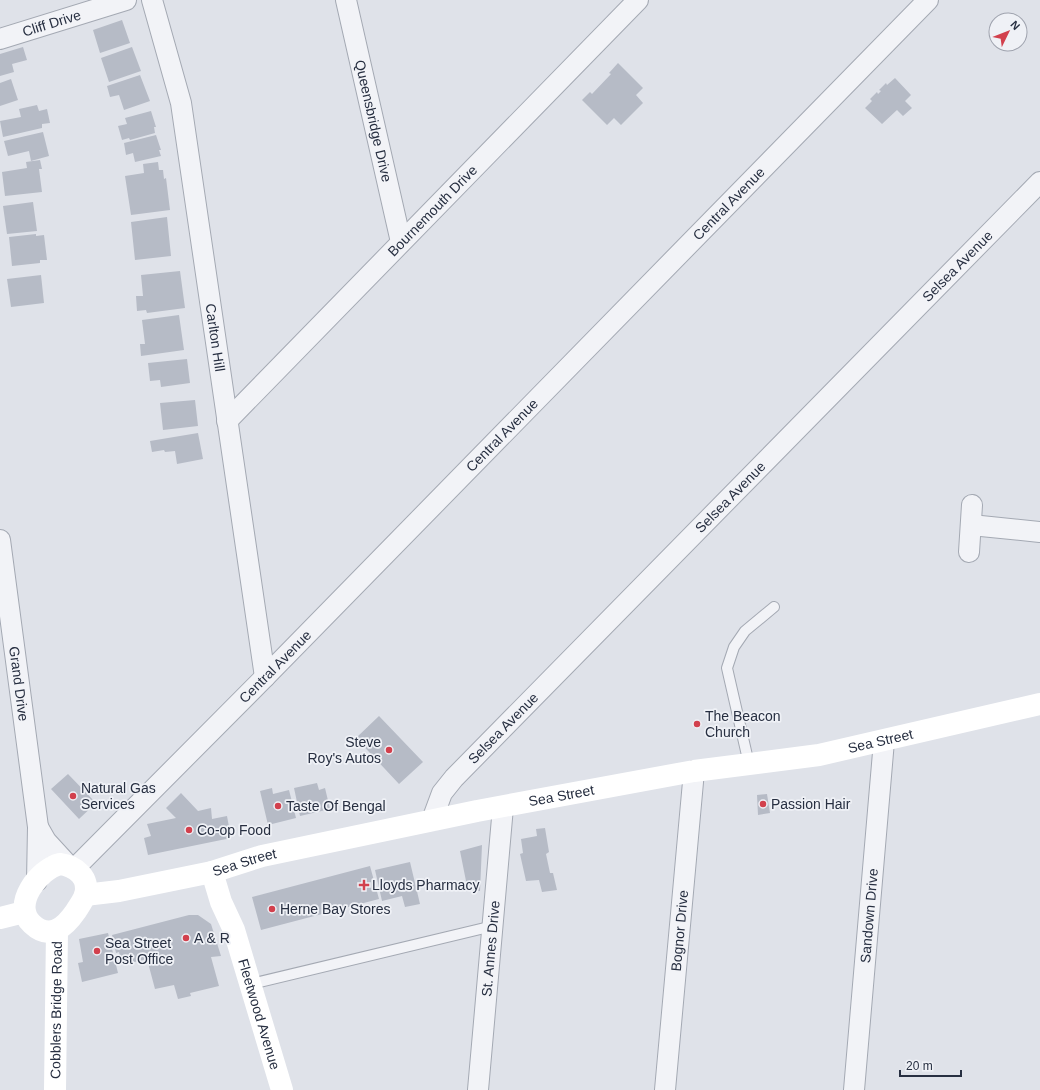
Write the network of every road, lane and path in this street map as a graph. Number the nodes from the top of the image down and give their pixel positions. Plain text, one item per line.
1 (126, 0) edge
2 (152, 0) edge
3 (638, 0) edge
4 (928, 0) edge
5 (349, 2) edge
6 (0, 39) edge
7 (1040, 182) edge
8 (401, 242) junction
9 (228, 421) junction
10 (972, 505) dead end
11 (971, 525) junction
12 (1040, 532) edge
13 (0, 540) edge
14 (969, 552) dead end
15 (774, 607) dead end
16 (265, 677) junction
17 (1040, 704) edge
18 (884, 741) junction
19 (749, 764) junction
20 (694, 771) junction
21 (503, 807) junction
22 (432, 820) junction
23 (38, 826) junction
24 (71, 867) junction
25 (212, 872) junction
26 (37, 881) junction
27 (85, 895) junction
28 (24, 912) junction
29 (0, 918) edge
30 (493, 926) junction
31 (57, 930) junction
32 (251, 984) junction
33 (55, 1090) edge
34 (282, 1090) edge
35 (478, 1090) edge
36 (665, 1090) edge
37 (854, 1090) edge

1 - 6 street, Cliff Drive
2 - 9 street, Carlton Hill
3 - 8 street, Bournemouth Drive
4 - 16 street, Central Avenue
5 - 8 street, Queensbridge Drive
7 - 22 street, Selsea Avenue
8 - 9 street, Bournemouth Drive
9 - 16 street, Carlton Hill
10 - 11 street
11 - 12 street
11 - 14 street
13 - 23 street, Grand Drive
15 - 19 lane
16 - 24 street, Central Avenue
17 - 18 main road, Sea Street
18 - 19 main road, Sea Street
18 - 37 street, Sandown Drive
19 - 20 main road, Sea Street
20 - 21 main road, Sea Street
20 - 36 street, Bognor Drive
21 - 22 main road, Sea Street
21 - 30 street, St. Annes Drive
22 - 25 main road, Sea Street
23 - 24 street, Grand Drive
23 - 26 street, Grand Drive
24 - 26 main road
24 - 27 main road
25 - 27 main road, Sea Street
25 - 32 main road, Fleetwood Avenue
26 - 28 main road
27 - 31 main road
28 - 29 main road
28 - 31 main road
30 - 32 lane
30 - 35 street, St. Annes Drive
31 - 33 main road, Cobblers Bridge Road
32 - 34 main road, Fleetwood Avenue

